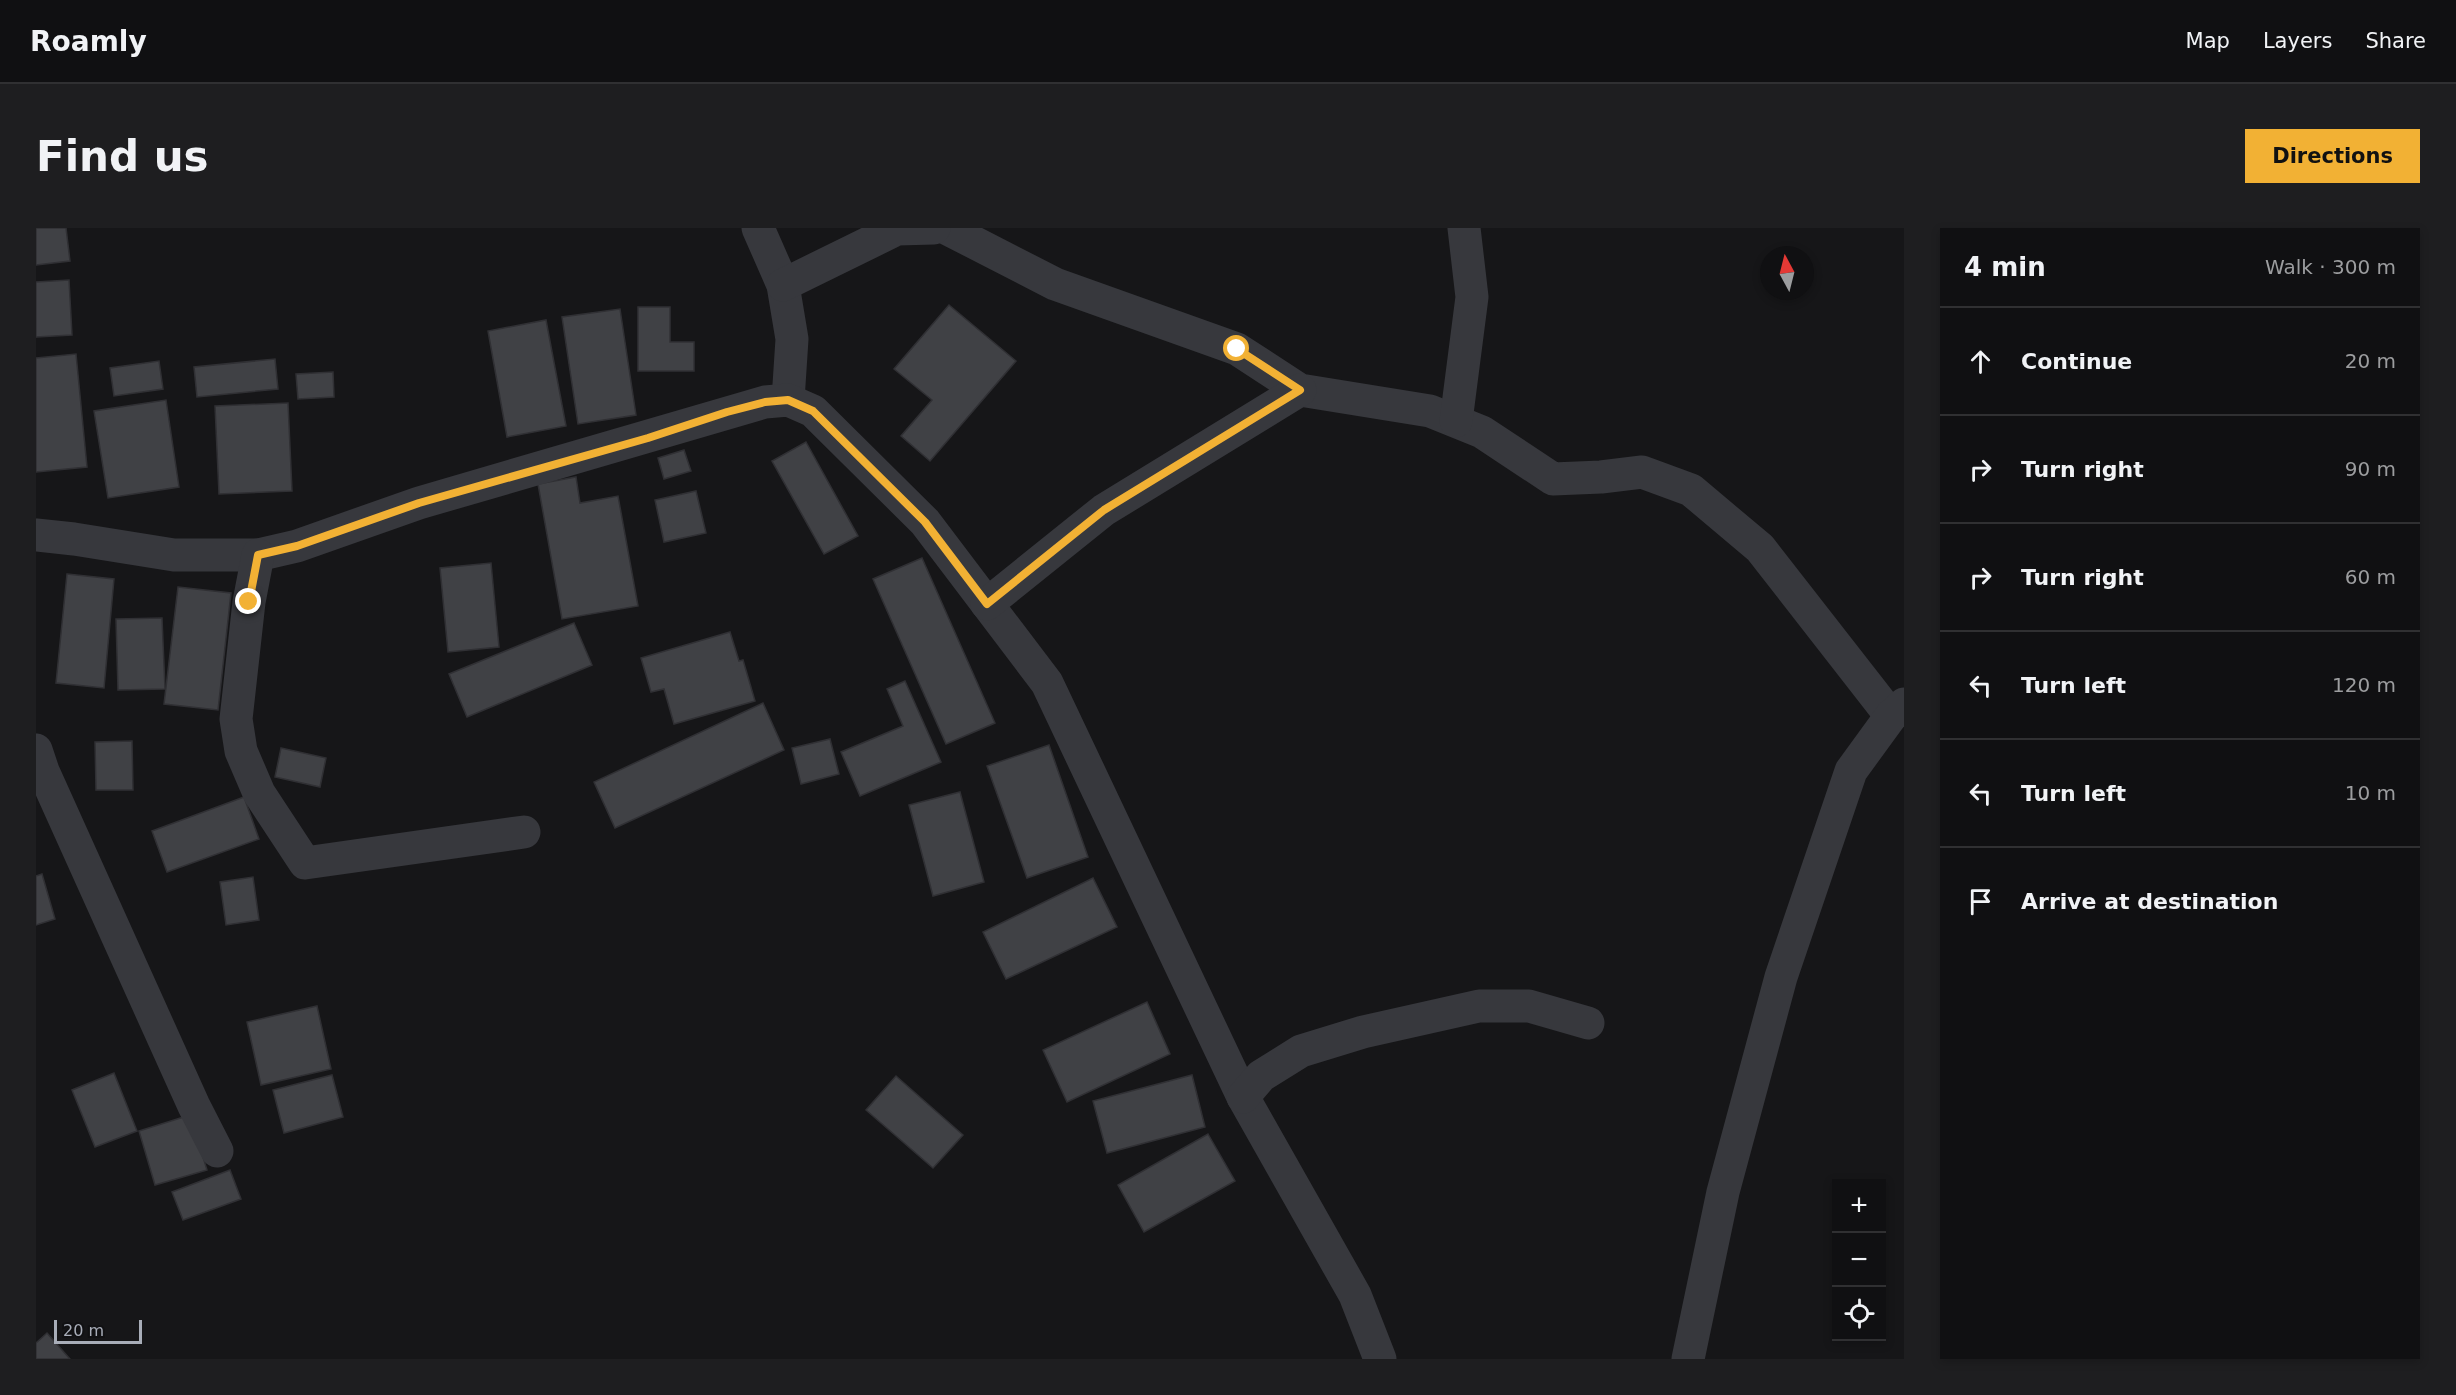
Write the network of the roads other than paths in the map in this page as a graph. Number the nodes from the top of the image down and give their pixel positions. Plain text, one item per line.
1 (758, 228) edge
2 (934, 228) edge
3 (946, 228) edge
4 (1464, 228) edge
5 (783, 285) junction
6 (1300, 390) junction
7 (788, 400) junction
8 (1456, 421) junction
9 (36, 535) edge
10 (258, 555) junction
11 (987, 604) junction
12 (1897, 710) edge
13 (36, 750) edge
14 (524, 832) dead end
15 (1588, 1023) dead end
16 (1243, 1097) junction
17 (217, 1151) dead end
18 (1380, 1359) edge
19 (1688, 1359) edge

1 - 5 street
2 - 5 street
3 - 6 street
4 - 8 street
5 - 7 street
6 - 8 street
6 - 11 street
7 - 10 street
7 - 11 street
8 - 12 street
9 - 10 street
10 - 14 street
11 - 16 street
12 - 19 street
13 - 17 street
15 - 16 street
16 - 18 street

